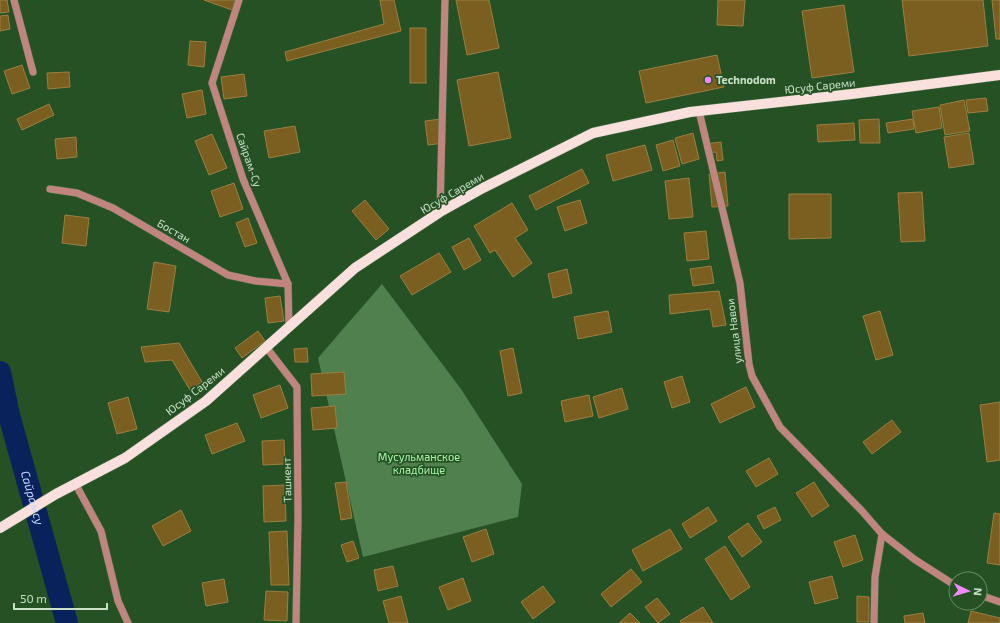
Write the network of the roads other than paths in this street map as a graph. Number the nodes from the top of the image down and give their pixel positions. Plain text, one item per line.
1 (14, 0) edge
2 (239, 0) edge
3 (445, 0) edge
4 (33, 72) dead end
5 (1000, 75) edge
6 (699, 111) junction
7 (50, 189) dead end
8 (440, 212) junction
9 (288, 284) junction
10 (289, 327) junction
11 (266, 347) junction
12 (76, 485) junction
13 (0, 528) edge
14 (882, 534) junction
15 (948, 581) edge
16 (988, 598) edge
17 (1000, 602) edge
18 (128, 623) edge
19 (296, 623) edge
20 (874, 623) edge

1 - 4 street
2 - 9 street, Сайрам-Су
3 - 8 street
5 - 6 main road, Юсуф Сареми
6 - 8 main road, Юсуф Сареми
6 - 14 street, улица Навои
7 - 9 street, Бостан
8 - 10 main road, Юсуф Сареми
9 - 10 street, Сайрам-Су
10 - 11 main road, Юсуф Сареми
11 - 12 main road, Юсуф Сареми
11 - 19 street, Ташкент
12 - 13 main road, Юсуф Сареми
12 - 18 street
14 - 15 street, улица Навои
14 - 20 street
16 - 17 street

